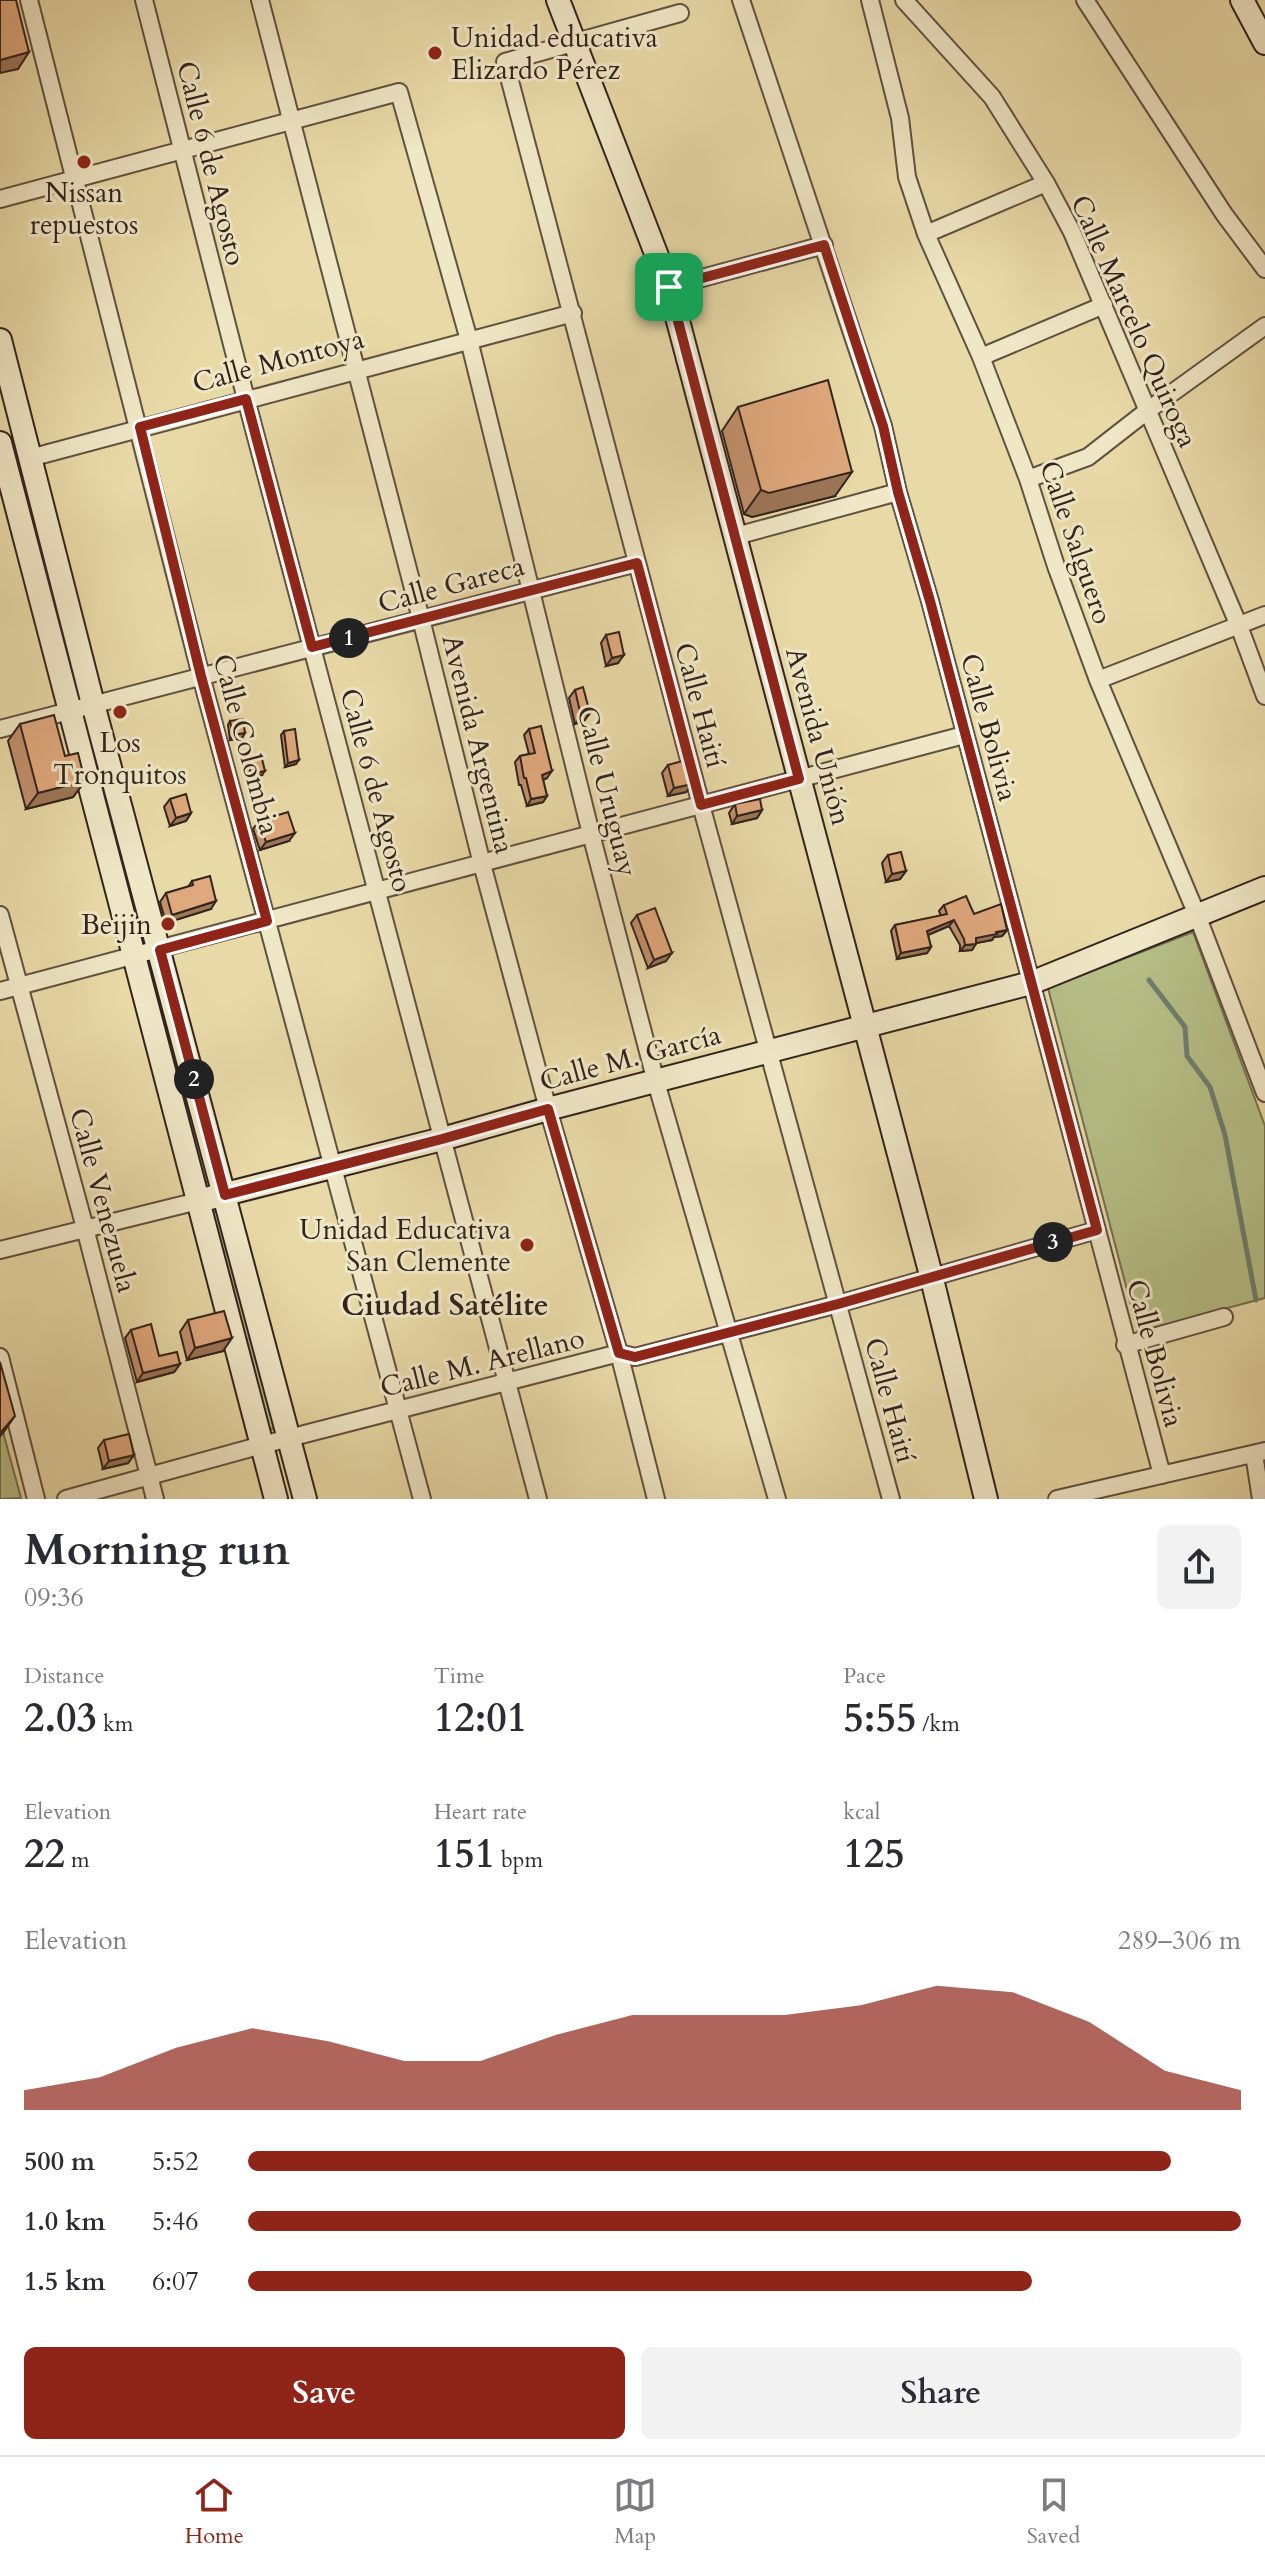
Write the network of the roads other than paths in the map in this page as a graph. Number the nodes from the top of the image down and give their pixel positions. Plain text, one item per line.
1 (29, 0) edge
2 (144, 0) edge
3 (260, 0) edge
4 (558, 0) edge
5 (741, 0) edge
6 (870, 0) edge
7 (904, 0) edge
8 (1085, 0) edge
9 (1242, 0) edge
10 (680, 13) dead end
11 (572, 43) junction
12 (1265, 43) edge
13 (290, 121) junction
14 (181, 150) junction
15 (73, 179) junction
16 (1046, 183) junction
17 (0, 199) edge
18 (926, 234) junction
19 (824, 245) junction
20 (1265, 269) edge
21 (669, 287) junction
22 (1104, 305) junction
23 (573, 313) junction
24 (1265, 326) edge
25 (0, 340) edge
26 (469, 340) junction
27 (981, 357) junction
28 (356, 370) junction
29 (246, 399) junction
30 (1147, 411) junction
31 (140, 427) junction
32 (2, 458) edge
33 (30, 458) junction
34 (1028, 479) junction
35 (898, 492) junction
36 (736, 536) junction
37 (637, 563) junction
38 (531, 590) junction
39 (1265, 615) edge
40 (421, 619) junction
41 (1239, 626) junction
42 (312, 647) junction
43 (201, 676) junction
44 (1098, 680) junction
45 (1265, 696) edge
46 (93, 704) junction
47 (69, 711) junction
48 (0, 729) edge
49 (964, 735) junction
50 (799, 779) junction
51 (701, 805) junction
52 (591, 834) junction
53 (482, 864) junction
54 (1265, 888) edge
55 (378, 892) junction
56 (0, 915) edge
57 (1197, 915) junction
58 (267, 921) junction
59 (160, 950) junction
60 (136, 956) junction
61 (1031, 983) junction
62 (19, 986) junction
63 (0, 991) edge
64 (864, 1026) junction
65 (767, 1051) junction
66 (656, 1082) junction
67 (1265, 1093) edge
68 (548, 1109) junction
69 (442, 1139) junction
70 (333, 1167) junction
71 (225, 1195) junction
72 (198, 1201) junction
73 (85, 1228) junction
74 (1097, 1230) junction
75 (0, 1250) edge
76 (931, 1275) junction
77 (838, 1304) junction
78 (1224, 1317) dead end
79 (729, 1332) junction
80 (1125, 1345) junction
81 (619, 1353) junction
82 (0, 1357) edge
83 (506, 1384) junction
84 (398, 1410) junction
85 (289, 1439) junction
86 (262, 1445) junction
87 (1259, 1452) edge
88 (1162, 1475) junction
89 (149, 1477) junction
90 (36, 1499) edge
91 (66, 1499) edge
92 (155, 1499) edge
93 (276, 1499) edge
94 (305, 1499) edge
95 (422, 1499) edge
96 (538, 1499) edge
97 (656, 1499) edge
98 (777, 1499) edge
99 (891, 1499) edge
100 (986, 1499) edge
101 (1057, 1499) edge
102 (1261, 1499) edge

1 - 15 street, Calle Colombia
2 - 14 street, Calle 6 de Agosto
3 - 13 street, Avenida Argentina
4 - 11 street, Avenida Unión
5 - 19 street, Calle Bolivia
6 - 18 street, Calle Salguero
7 - 16 street, Calle Marcelo Quiroga
8 - 20 street
9 - 12 street
10 - 11 street
11 - 21 street, Avenida Unión
11 - 23 street, Calle Haití
13 - 14 street
13 - 26 street, Calle Uruguay
13 - 28 street, Avenida Argentina
14 - 15 street
14 - 29 street, Calle 6 de Agosto
15 - 17 street
15 - 31 street, Calle Colombia
16 - 18 street
16 - 22 street, Calle Marcelo Quiroga
18 - 27 street, Calle Salguero
19 - 21 street
19 - 35 street, Calle Bolivia
21 - 36 street, Avenida Unión
22 - 27 street
22 - 30 street, Calle Marcelo Quiroga
23 - 26 street, Calle Montoya
23 - 37 street, Calle Haití
24 - 30 street
25 - 33 street
26 - 28 street, Calle Montoya
26 - 38 street, Calle Uruguay
27 - 34 street, Calle Salguero
28 - 29 street, Calle Montoya
28 - 40 street, Avenida Argentina
29 - 31 street, Calle Montoya
29 - 42 street, Calle 6 de Agosto
30 - 34 street
30 - 41 street, Calle Marcelo Quiroga
31 - 33 street, Calle Montoya
31 - 43 street, Calle Colombia
32 - 33 street, Calle Montoya
32 - 47 street
33 - 46 street
34 - 44 street, Calle Salguero
35 - 36 street
35 - 49 street, Calle Bolivia
36 - 50 street, Avenida Unión
37 - 38 street, Calle Gareca
37 - 51 street, Calle Haití
38 - 40 street, Calle Gareca
38 - 52 street, Calle Uruguay
39 - 41 street
40 - 42 street, Calle Gareca
40 - 53 street, Avenida Argentina
41 - 44 street
41 - 45 street, Calle Marcelo Quiroga
42 - 43 street, Calle Gareca
42 - 55 street, Calle 6 de Agosto
43 - 46 street, Calle Gareca
43 - 58 street, Calle Colombia
44 - 57 street, Calle Salguero
46 - 47 street, Calle Gareca
46 - 59 street
47 - 48 street, Calle Gareca
47 - 60 street
49 - 50 street
49 - 61 street, Calle Bolivia
50 - 51 street
50 - 64 street, Avenida Unión
51 - 52 street
51 - 65 street, Calle Haití
52 - 53 street
52 - 66 street, Calle Uruguay
53 - 55 street
53 - 68 street, Avenida Argentina
54 - 57 street, Calle M. García
55 - 58 street
55 - 69 street, Calle 6 de Agosto
56 - 62 street, Calle Venezuela
57 - 61 street, Calle M. García
57 - 67 street, Calle Salguero
58 - 59 street
58 - 70 street, Calle Colombia
59 - 60 street
59 - 71 street
60 - 62 street
60 - 72 street
61 - 64 street, Calle M. García
61 - 74 street, Calle Bolivia
62 - 63 street
62 - 73 street, Calle Venezuela
64 - 65 street, Calle M. García
64 - 76 street, Avenida Unión
65 - 66 street, Calle M. García
65 - 77 street, Calle Haití
66 - 68 street, Calle M. García
66 - 79 street, Calle Uruguay
68 - 69 street, Calle M. García
68 - 81 street, Avenida Argentina
69 - 70 street, Calle M. García
69 - 83 street, Calle 6 de Agosto
70 - 71 street, Calle M. García
70 - 84 street, Calle Colombia
71 - 72 street, Calle M. García
71 - 85 street
72 - 73 street, Calle M. García
72 - 86 street
73 - 75 street, Calle M. García
73 - 89 street, Calle Venezuela
74 - 76 street, Calle M. Arellano
74 - 80 street, Calle Bolivia
76 - 77 street, Calle M. Arellano
76 - 100 street, Avenida Unión
77 - 79 street, Calle M. Arellano
77 - 99 street, Calle Haití
78 - 80 street
79 - 81 street, Calle M. Arellano
79 - 98 street, Calle Uruguay
80 - 88 street, Calle Bolivia
81 - 83 street, Calle M. Arellano
81 - 97 street, Avenida Argentina
82 - 90 street
83 - 84 street, Calle M. Arellano
83 - 96 street, Calle 6 de Agosto
84 - 85 street, Calle M. Arellano
84 - 95 street, Calle Colombia
85 - 86 street, Calle M. Arellano
85 - 94 street
86 - 89 street, Calle M. Arellano
86 - 93 street
87 - 88 street
87 - 102 street
88 - 101 street
89 - 91 street, Calle M. Arellano
89 - 92 street, Calle Venezuela

